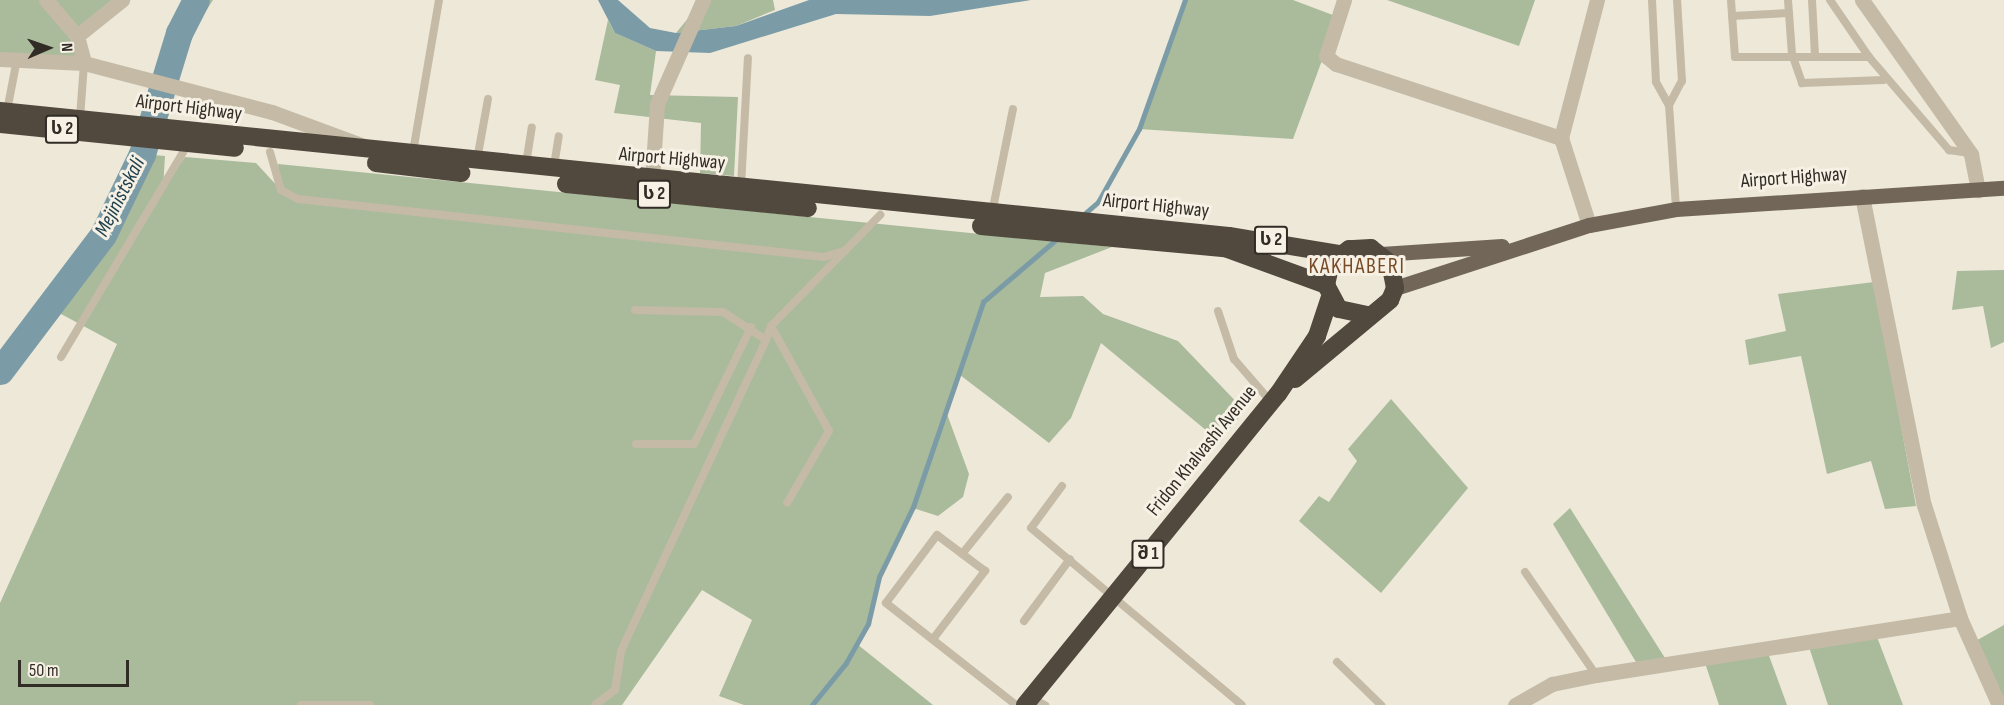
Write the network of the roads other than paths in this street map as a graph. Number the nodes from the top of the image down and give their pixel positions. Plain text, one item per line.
1 (46, 0) edge
2 (122, 0) edge
3 (439, 0) edge
4 (1344, 0) edge
5 (1597, 0) edge
6 (1652, 0) edge
7 (1677, 0) edge
8 (1731, 0) edge
9 (1788, 0) edge
10 (1812, 0) edge
11 (1830, 0) edge
12 (1862, 0) edge
13 (700, 7) edge
14 (1790, 13) junction
15 (1732, 16) junction
16 (77, 36) junction
17 (1792, 54) junction
18 (1815, 56) junction
19 (1869, 57) junction
20 (748, 58) dead end
21 (0, 59) edge
22 (16, 59) junction
23 (84, 63) junction
24 (1884, 80) junction
25 (488, 99) dead end
26 (1669, 105) junction
27 (1013, 109) dead end
28 (2, 115) edge
29 (80, 118) junction
30 (532, 127) dead end
31 (125, 130) junction
32 (559, 136) dead end
33 (1561, 138) junction
34 (179, 139) junction
35 (270, 152) junction
36 (375, 152) junction
37 (413, 154) junction
38 (1971, 154) junction
39 (477, 162) junction
40 (525, 168) junction
41 (553, 171) junction
42 (652, 180) junction
43 (741, 188) junction
44 (2004, 188) edge
45 (1978, 190) junction
46 (1862, 196) junction
47 (1676, 209) junction
48 (992, 214) junction
49 (880, 215) junction
50 (1040, 225) junction
51 (1589, 225) junction
52 (1094, 229) junction
53 (1532, 242) junction
54 (844, 251) junction
55 (1339, 254) junction
56 (1381, 254) junction
57 (1395, 288) junction
58 (1328, 291) junction
59 (635, 310) dead end
60 (1218, 311) dead end
61 (1368, 315) junction
62 (771, 326) junction
63 (750, 327) junction
64 (766, 340) junction
65 (61, 357) dead end
66 (1274, 398) junction
67 (636, 444) dead end
68 (1062, 486) dead end
69 (1008, 497) dead end
70 (787, 503) dead end
71 (962, 554) junction
72 (1070, 559) junction
73 (1525, 572) dead end
74 (1115, 595) junction
75 (1960, 618) junction
76 (1024, 621) dead end
77 (933, 639) junction
78 (1337, 662) dead end
79 (1596, 675) junction
80 (1029, 703) edge
81 (301, 705) edge
82 (370, 705) edge
83 (596, 705) edge
84 (1242, 705) edge
85 (1381, 705) edge
86 (1515, 705) edge
87 (1999, 705) edge

1 - 16 street
2 - 16 street
3 - 37 lane
4 - 33 street
5 - 33 street
6 - 26 lane
7 - 26 lane
8 - 15 lane
9 - 14 lane
10 - 18 lane
11 - 19 lane
12 - 38 street
13 - 42 street
14 - 15 lane
14 - 17 lane
15 - 17 lane
16 - 23 street
17 - 18 lane
17 - 24 lane
18 - 19 lane
19 - 24 lane
20 - 43 lane
21 - 22 street
22 - 23 street
22 - 28 lane
23 - 29 lane
23 - 36 street
24 - 38 lane
25 - 39 lane
26 - 47 lane
27 - 48 lane
28 - 29 highway, Airport Highway / ს 2
28 - 31 highway, Airport Highway / ს 2
29 - 31 highway, Airport Highway / ს 2
30 - 40 lane
31 - 34 highway, Airport Highway / ს 2
32 - 41 lane
33 - 51 street
34 - 35 highway, Airport Highway / ს 2
34 - 36 highway, Airport Highway / ს 2
34 - 65 lane
35 - 49 highway, Airport Highway / ს 2
35 - 54 lane
36 - 37 highway, Airport Highway / ს 2
37 - 39 highway, Airport Highway / ს 2
38 - 45 street
39 - 40 highway, Airport Highway / ს 2
40 - 41 highway, Airport Highway / ს 2
41 - 42 highway, Airport Highway / ს 2
42 - 43 highway, Airport Highway / ს 2
43 - 48 highway, Airport Highway / ს 2
44 - 45 main road, Airport Highway
45 - 46 main road, Airport Highway
46 - 47 main road, Airport Highway
46 - 75 street
47 - 51 main road, Airport Highway
48 - 50 highway, Airport Highway / ს 2
49 - 50 highway, Airport Highway / ს 2
49 - 54 lane
50 - 52 highway, Airport Highway / ს 2
51 - 53 main road, Airport Highway
52 - 55 highway, Airport Highway / ს 2
52 - 58 highway, Airport Highway / ს 2
53 - 56 main road, Airport Highway
53 - 57 main road, Airport Highway
54 - 62 lane
55 - 56 highway
55 - 58 highway
56 - 57 highway
57 - 61 highway
58 - 61 highway
58 - 66 highway, შ 1
59 - 63 lane
60 - 66 lane
61 - 66 highway, შ 1
62 - 64 lane
62 - 70 lane
63 - 64 lane
63 - 67 lane
64 - 83 lane
66 - 74 highway, Fridon Khalvashi Avenue / შ 1
68 - 72 lane
69 - 71 lane
71 - 77 lane
71 - 77 lane
72 - 74 lane
72 - 76 lane
73 - 79 lane
74 - 80 highway, Fridon Khalvashi Avenue / შ 1
74 - 84 lane
75 - 79 street
75 - 87 street
77 - 80 lane
78 - 85 lane
79 - 86 street
81 - 82 lane

